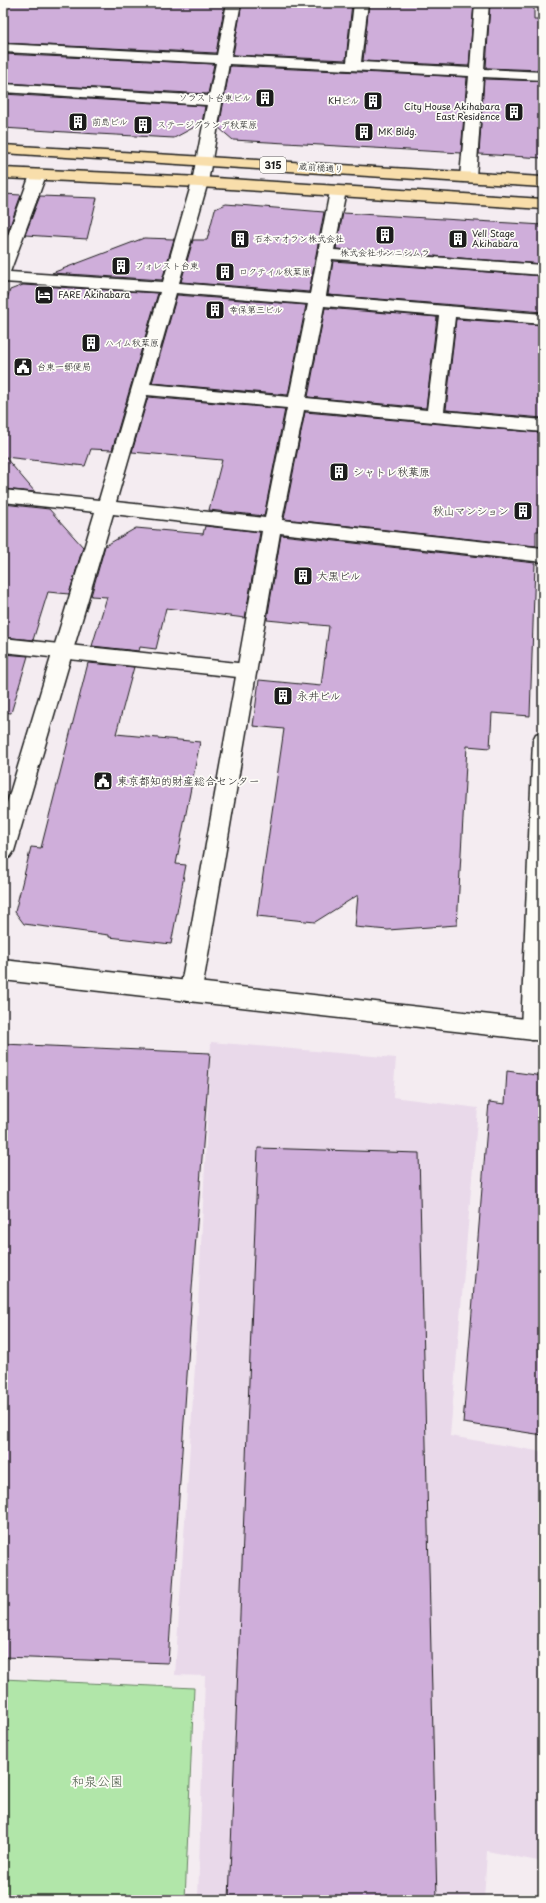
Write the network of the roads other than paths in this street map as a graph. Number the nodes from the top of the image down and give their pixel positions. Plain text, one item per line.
1 (234, 3) edge
2 (361, 3) edge
3 (482, 3) edge
4 (3, 48) edge
5 (223, 59) junction
6 (353, 66) junction
7 (476, 72) junction
8 (543, 76) edge
9 (3, 88) edge
10 (215, 101) junction
11 (3, 149) edge
12 (204, 161) junction
13 (3, 173) edge
14 (38, 175) junction
15 (468, 177) junction
16 (200, 182) junction
17 (543, 182) edge
18 (338, 191) junction
19 (543, 204) edge
20 (326, 254) junction
21 (543, 270) edge
22 (3, 271) edge
23 (3, 277) edge
24 (169, 288) junction
25 (317, 300) junction
26 (448, 311) junction
27 (543, 319) edge
28 (140, 388) junction
29 (297, 402) junction
30 (435, 415) junction
31 (543, 426) edge
32 (3, 496) edge
33 (106, 508) junction
34 (273, 526) junction
35 (543, 555) edge
36 (3, 645) edge
37 (63, 651) junction
38 (247, 671) junction
39 (543, 740) edge
40 (3, 851) edge
41 (3, 970) edge
42 (191, 990) junction
43 (538, 1031) edge

1 - 5 street
2 - 6 street
3 - 7 street
4 - 5 street
5 - 6 street
5 - 10 street
6 - 7 street
7 - 8 street
7 - 15 street
9 - 10 street
10 - 12 street
11 - 12 main road, 蔵前橋通り / 315
12 - 15 main road, 蔵前橋通り / 315
12 - 16 street
13 - 14 main road, 315
14 - 16 main road, 315
14 - 22 street
15 - 17 main road, 蔵前橋通り / 315
16 - 18 main road, 315
16 - 24 street
18 - 19 main road, 315
18 - 20 street
20 - 21 street
20 - 25 street
23 - 24 street
24 - 25 street
24 - 28 street
25 - 26 street
25 - 29 street
26 - 27 street
26 - 30 street
28 - 29 street
28 - 33 street
29 - 30 street
29 - 34 street
30 - 31 street
32 - 33 street
33 - 34 street
33 - 37 street
34 - 35 street
34 - 38 street
36 - 37 street
37 - 38 street
37 - 40 street
38 - 42 street
39 - 43 street
41 - 42 street
42 - 43 street

